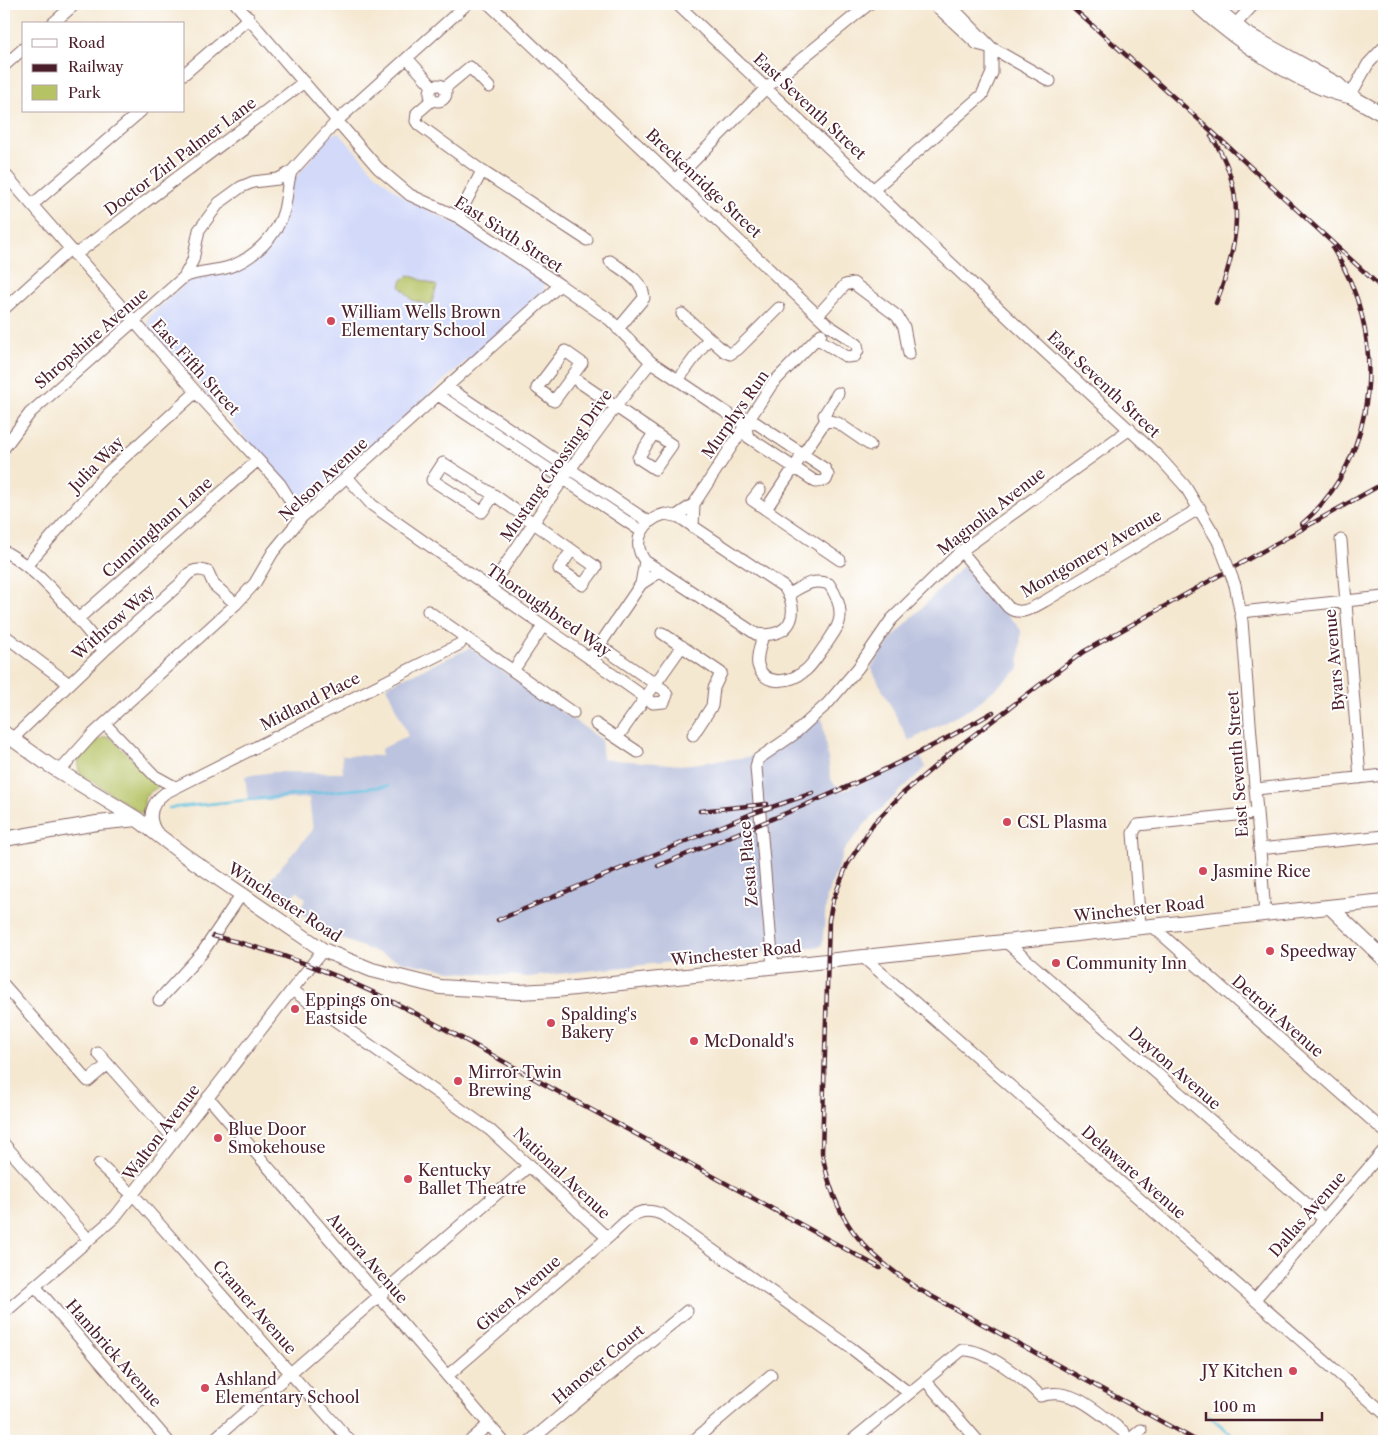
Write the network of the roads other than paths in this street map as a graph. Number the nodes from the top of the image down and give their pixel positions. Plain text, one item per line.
1 (75, 4) edge
2 (236, 4) edge
3 (467, 4) edge
4 (489, 4) edge
5 (677, 4) edge
6 (869, 4) edge
7 (934, 4) edge
8 (949, 4) edge
9 (1196, 4) edge
10 (1211, 4) edge
11 (1254, 4) edge
12 (248, 18) junction
13 (54, 22) edge
14 (1232, 28) junction
15 (1384, 47) edge
16 (992, 48) junction
17 (22, 50) edge
18 (407, 58) junction
19 (4, 66) edge
20 (185, 73) edge
21 (1050, 81) dead end
22 (304, 82) junction
23 (433, 87) junction
24 (446, 87) junction
25 (489, 87) dead end
26 (767, 88) junction
27 (1350, 96) junction
28 (432, 100) junction
29 (140, 112) edge
30 (1384, 115) edge
31 (337, 121) junction
32 (482, 171) junction
33 (291, 172) junction
34 (4, 173) edge
35 (676, 179) junction
36 (268, 181) junction
37 (874, 188) junction
38 (286, 194) junction
39 (32, 205) junction
40 (458, 217) junction
41 (587, 240) dead end
42 (194, 251) junction
43 (72, 252) junction
44 (610, 261) dead end
45 (210, 270) junction
46 (184, 277) junction
47 (560, 285) junction
48 (779, 308) dead end
49 (4, 309) edge
50 (682, 314) dead end
51 (819, 314) junction
52 (134, 322) junction
53 (828, 325) junction
54 (618, 328) junction
55 (709, 338) junction
56 (818, 339) junction
57 (910, 354) dead end
58 (651, 362) junction
59 (572, 377) dead end
60 (678, 380) junction
61 (447, 387) junction
62 (196, 392) junction
63 (838, 393) dead end
64 (438, 395) junction
65 (615, 406) junction
66 (826, 420) junction
67 (745, 425) junction
68 (1130, 429) junction
69 (654, 433) dead end
70 (870, 445) dead end
71 (4, 448) edge
72 (803, 454) junction
73 (258, 460) junction
74 (794, 468) junction
75 (566, 474) junction
76 (347, 477) junction
77 (760, 490) dead end
78 (493, 497) junction
79 (694, 504) junction
80 (1200, 508) junction
81 (766, 509) junction
82 (301, 518) junction
83 (684, 521) junction
84 (533, 524) junction
85 (645, 526) junction
86 (1341, 540) dead end
87 (4, 551) edge
88 (571, 551) dead end
89 (961, 551) junction
90 (840, 560) dead end
91 (27, 565) junction
92 (653, 566) junction
93 (641, 584) junction
94 (490, 588) junction
95 (789, 594) junction
96 (1384, 597) edge
97 (1346, 601) junction
98 (236, 604) junction
99 (428, 611) dead end
100 (1241, 612) junction
101 (78, 619) junction
102 (543, 626) junction
103 (662, 633) dead end
104 (4, 634) edge
105 (763, 635) junction
106 (460, 644) dead end
107 (599, 645) junction
108 (682, 646) junction
109 (104, 651) junction
110 (590, 659) junction
111 (513, 671) junction
112 (69, 684) junction
113 (655, 684) junction
114 (646, 698) junction
115 (573, 713) dead end
116 (105, 724) junction
117 (596, 724) dead end
118 (693, 735) dead end
119 (8, 736) edge
120 (618, 738) junction
121 (638, 752) dead end
122 (758, 759) joint
123 (59, 772) junction
124 (1384, 775) edge
125 (1360, 778) junction
126 (175, 787) junction
127 (1256, 789) junction
128 (1256, 813) junction
129 (136, 819) junction
130 (159, 836) junction
131 (1384, 836) edge
132 (4, 839) edge
133 (1259, 849) junction
134 (241, 895) junction
135 (1384, 901) edge
136 (1330, 907) junction
137 (1265, 914) junction
138 (1146, 926) junction
139 (1006, 941) junction
140 (323, 950) junction
141 (862, 957) junction
142 (1384, 959) edge
143 (773, 967) junction
144 (4, 985) edge
145 (292, 990) junction
146 (159, 1000) dead end
147 (98, 1053) dead end
148 (108, 1064) junction
149 (208, 1097) junction
150 (1384, 1131) edge
151 (175, 1140) junction
152 (4, 1144) edge
153 (1384, 1150) edge
154 (99, 1164) dead end
155 (530, 1165) junction
156 (134, 1196) junction
157 (1324, 1219) junction
158 (610, 1235) junction
159 (89, 1240) junction
160 (35, 1286) junction
161 (380, 1296) junction
162 (1255, 1299) junction
163 (687, 1311) dead end
164 (4, 1313) edge
165 (292, 1373) junction
166 (771, 1375) dead end
167 (447, 1376) junction
168 (925, 1380) junction
169 (909, 1393) junction
170 (1384, 1413) edge
171 (489, 1424) junction
172 (1141, 1430) dead end
173 (1126, 1437) edge
174 (168, 1441) edge
175 (212, 1441) edge
176 (350, 1441) edge
177 (470, 1441) edge
178 (503, 1441) edge
179 (530, 1441) edge
180 (693, 1441) edge
181 (851, 1441) edge
182 (978, 1441) edge

1 - 13 street
2 - 12 street, East Sixth Street
3 - 18 street, Shropshire Avenue
4 - 35 street, Breckenridge Street
5 - 26 street, East Seventh Street
6 - 26 street
7 - 16 street
8 - 16 street
9 - 14 main road
10 - 14 main road
11 - 14 street
12 - 20 street
12 - 22 street, East Sixth Street
14 - 27 main road
15 - 27 street
16 - 21 street
16 - 37 street
17 - 19 street
18 - 23 street
18 - 31 street, Shropshire Avenue
22 - 31 street, East Sixth Street
22 - 43 street, Doctor Zirl Palmer Lane
23 - 24 street
23 - 28 street
24 - 25 street
24 - 28 street
26 - 35 street
26 - 37 street, East Seventh Street
27 - 30 main road
28 - 32 street
29 - 39 street
31 - 33 street, Shropshire Avenue
31 - 40 street, East Sixth Street
32 - 40 street
32 - 41 street
33 - 36 street, Shropshire Avenue
33 - 38 street, Shropshire Avenue
34 - 39 street, East Fifth Street
35 - 51 street, Breckenridge Street
36 - 38 street
36 - 42 street, Shropshire Avenue
37 - 68 street, East Seventh Street
38 - 45 street, Shropshire Avenue
39 - 43 street, East Fifth Street
40 - 47 street, East Sixth Street
42 - 45 street
42 - 46 street, Shropshire Avenue
43 - 49 street, Doctor Zirl Palmer Lane
43 - 52 street, East Fifth Street
44 - 54 street
45 - 46 street, Shropshire Avenue
46 - 52 street, Shropshire Avenue
47 - 54 street, East Sixth Street
47 - 61 street, Nelson Avenue
48 - 55 street
50 - 55 street
51 - 53 street, Breckenridge Street
51 - 57 street
52 - 62 street, East Fifth Street
52 - 71 street, Shropshire Avenue
53 - 56 street, Murphys Run
53 - 56 street, Breckenridge Street
54 - 58 street, East Sixth Street
55 - 60 street
56 - 67 street, Murphys Run
58 - 60 street, East Sixth Street
58 - 65 street, Mustang Crossing Drive
59 - 65 street
60 - 67 street, East Sixth Street
61 - 64 street, Nelson Avenue
61 - 75 street
62 - 73 street, East Fifth Street
62 - 91 street, Julia Way
63 - 66 street
64 - 75 street
64 - 76 street, Nelson Avenue
65 - 69 street
65 - 75 street, Mustang Crossing Drive
66 - 70 street
66 - 72 street
67 - 72 street, East Sixth Street
67 - 74 street, East Sixth Street
67 - 79 street, Murphys Run
68 - 80 street, East Seventh Street
68 - 89 street, Magnolia Avenue
72 - 74 street
72 - 74 street, East Sixth Street
73 - 82 street, East Fifth Street
73 - 101 street, Cunningham Lane
74 - 81 street
75 - 84 street, Mustang Crossing Drive
75 - 85 street
76 - 82 street, Nelson Avenue
76 - 94 street, Thoroughbred Way
77 - 81 street
78 - 78 street
78 - 84 street
79 - 83 street
79 - 83 street, Murphys Run
80 - 89 street, Montgomery Avenue
80 - 100 street, East Seventh Street, bridge
81 - 90 street
82 - 98 street, Nelson Avenue
83 - 85 street
83 - 95 street
84 - 88 street
84 - 94 street, Mustang Crossing Drive
85 - 92 street
86 - 97 street, Byars Avenue
87 - 91 street
89 - 122 street, Magnolia Avenue
91 - 101 street
92 - 93 street
92 - 93 street
92 - 105 street
93 - 107 street
94 - 102 street, Thoroughbred Way
95 - 105 street
95 - 105 street
96 - 97 street
97 - 100 street
97 - 125 street, Byars Avenue
98 - 109 street, Withrow Way
98 - 116 street, Nelson Avenue
99 - 111 street
100 - 127 street, East Seventh Street
101 - 109 street
102 - 110 street, Thoroughbred Way
102 - 111 street
103 - 108 street
104 - 112 street
106 - 126 street, Midland Place
107 - 110 street
107 - 113 street, Thoroughbred Way
108 - 113 street
108 - 118 street
109 - 112 street, Withrow Way
110 - 114 street, Thoroughbred Way
111 - 115 street
112 - 119 street, Withrow Way
113 - 114 street
113 - 114 street
114 - 120 street
116 - 123 street, Nelson Avenue
116 - 126 street
117 - 120 street
119 - 123 main road, Winchester Road
120 - 121 street
122 - 143 street, Zesta Place
123 - 129 main road, Winchester Road
124 - 125 street
125 - 127 street
126 - 130 street, Midland Place
127 - 128 street, East Seventh Street
128 - 133 street, East Seventh Street
128 - 138 street
129 - 130 main road, Winchester Road
129 - 132 main road
130 - 134 main road, Winchester Road
131 - 133 street
133 - 137 street, East Seventh Street
134 - 140 main road, Winchester Road
134 - 146 street
135 - 136 main road, Winchester Road
136 - 137 main road, Winchester Road
136 - 142 main road
137 - 138 main road, Winchester Road
138 - 139 main road, Winchester Road
138 - 150 street, Detroit Avenue
139 - 141 main road, Winchester Road
139 - 157 street, Dayton Avenue
140 - 143 main road, Winchester Road
140 - 145 street, Walton Avenue
141 - 143 main road, Winchester Road
141 - 162 street, Delaware Avenue
144 - 148 street
145 - 149 street, Walton Avenue
145 - 155 street, National Avenue
147 - 148 street
148 - 151 street
149 - 151 street, Walton Avenue
149 - 161 street, Aurora Avenue
151 - 156 street, Walton Avenue
152 - 159 street
153 - 157 street, Dallas Avenue
154 - 156 street, Cramer Avenue
155 - 158 street, National Avenue
155 - 161 street
156 - 159 street, Walton Avenue
156 - 165 street, Cramer Avenue
157 - 162 street, Dallas Avenue
158 - 167 street, Given Avenue
158 - 169 street, National Avenue
159 - 160 street, Walton Avenue
160 - 164 street, Walton Avenue
160 - 174 street, Hambrick Avenue
161 - 165 street
161 - 167 street, Aurora Avenue
162 - 170 street, Delaware Avenue
163 - 179 street, Hanover Court
165 - 175 street
165 - 176 street, Cramer Avenue
166 - 180 street
167 - 171 street, Aurora Avenue
168 - 169 street
168 - 173 street
168 - 182 street
169 - 181 street
171 - 177 street
171 - 178 street, Aurora Avenue
172 - 173 street

